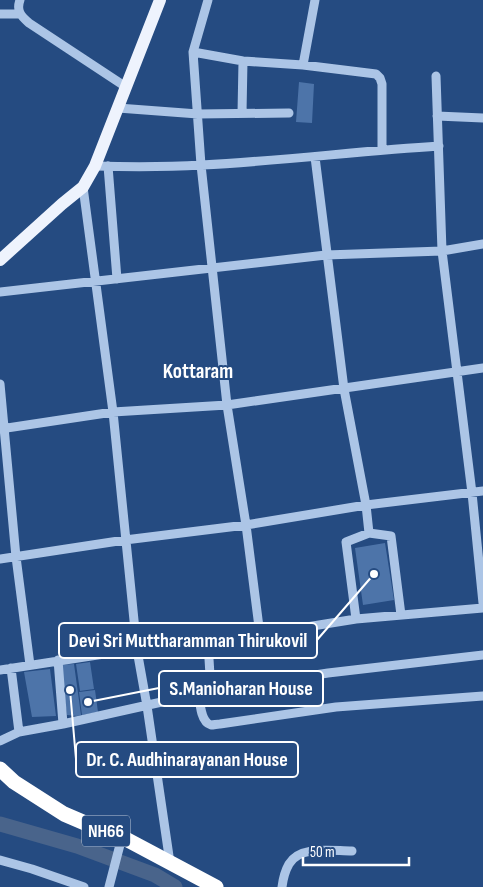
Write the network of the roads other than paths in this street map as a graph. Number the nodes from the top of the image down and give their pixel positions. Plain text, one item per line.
1 (20, 0) edge
2 (160, 0) edge
3 (208, 0) edge
4 (315, 0) edge
5 (0, 14) edge
6 (20, 14) junction
7 (193, 52) junction
8 (243, 61) junction
9 (303, 65) junction
10 (436, 76) dead end
11 (126, 87) junction
12 (118, 108) junction
13 (242, 113) junction
14 (289, 113) dead end
15 (198, 114) junction
16 (437, 116) junction
17 (483, 118) edge
18 (438, 146) junction
19 (382, 150) junction
20 (315, 157) junction
21 (201, 165) junction
22 (102, 166) junction
23 (83, 187) junction
24 (483, 244) edge
25 (442, 251) junction
26 (326, 256) junction
27 (0, 260) edge
28 (212, 268) junction
29 (117, 279) junction
30 (96, 281) junction
31 (0, 292) edge
32 (483, 368) edge
33 (457, 372) junction
34 (0, 384) edge
35 (344, 389) junction
36 (226, 405) junction
37 (113, 412) junction
38 (2, 428) edge
39 (483, 491) edge
40 (472, 493) junction
41 (366, 505) junction
42 (246, 524) junction
43 (369, 533) junction
44 (126, 540) junction
45 (16, 557) junction
46 (0, 559) edge
47 (483, 603) edge
48 (483, 608) edge
49 (401, 615) junction
50 (356, 619) junction
51 (260, 635) junction
52 (208, 644) junction
53 (137, 650) junction
54 (483, 655) edge
55 (58, 660) junction
56 (30, 665) junction
57 (11, 668) junction
58 (0, 670) edge
59 (211, 691) junction
60 (199, 693) junction
61 (483, 696) edge
62 (146, 706) junction
63 (63, 724) junction
64 (19, 732) junction
65 (0, 741) edge
66 (0, 769) edge
67 (122, 837) junction
68 (352, 851) dead end
69 (0, 860) edge
70 (170, 862) junction
71 (84, 887) edge
72 (109, 887) edge
73 (216, 887) edge
74 (282, 887) edge

1 - 6 street
2 - 11 main road
3 - 7 street
4 - 9 street
5 - 6 street
6 - 11 street
7 - 8 street
7 - 15 street
8 - 9 street
8 - 13 street
9 - 19 street
10 - 16 street
11 - 12 main road
12 - 15 street
12 - 22 main road
13 - 14 street
13 - 15 street
15 - 21 street
16 - 17 street
16 - 18 street
18 - 19 street
18 - 25 street
19 - 20 street
20 - 21 street
20 - 26 street
21 - 22 street
21 - 28 street
22 - 23 main road
22 - 29 street
23 - 27 main road
23 - 30 street
24 - 25 street
25 - 26 street
25 - 33 street
26 - 28 street
26 - 35 street
28 - 29 street
28 - 36 street
29 - 30 street
30 - 31 street
30 - 37 street
32 - 33 street
33 - 35 street
33 - 40 street
34 - 38 street
35 - 36 street
35 - 41 street
36 - 37 street
36 - 42 street
37 - 38 street
37 - 44 street
38 - 45 street
39 - 40 street
40 - 41 street
40 - 47 street
41 - 42 street
41 - 43 street
42 - 44 street
42 - 51 street
43 - 49 street
43 - 50 street
44 - 45 street
44 - 53 street
45 - 46 street
45 - 56 street
48 - 49 street
49 - 50 street
50 - 51 street
51 - 52 street
52 - 53 street
52 - 59 street
53 - 55 street
53 - 62 street
54 - 59 street
55 - 56 street
55 - 63 street
56 - 57 street
57 - 58 street
57 - 64 street
59 - 60 street
60 - 61 street
60 - 62 street
62 - 63 street
62 - 70 street
63 - 64 street
64 - 65 street
66 - 67 highway, NH66
67 - 70 highway, NH66
67 - 72 street
68 - 74 street
69 - 71 street
70 - 73 highway, NH66

